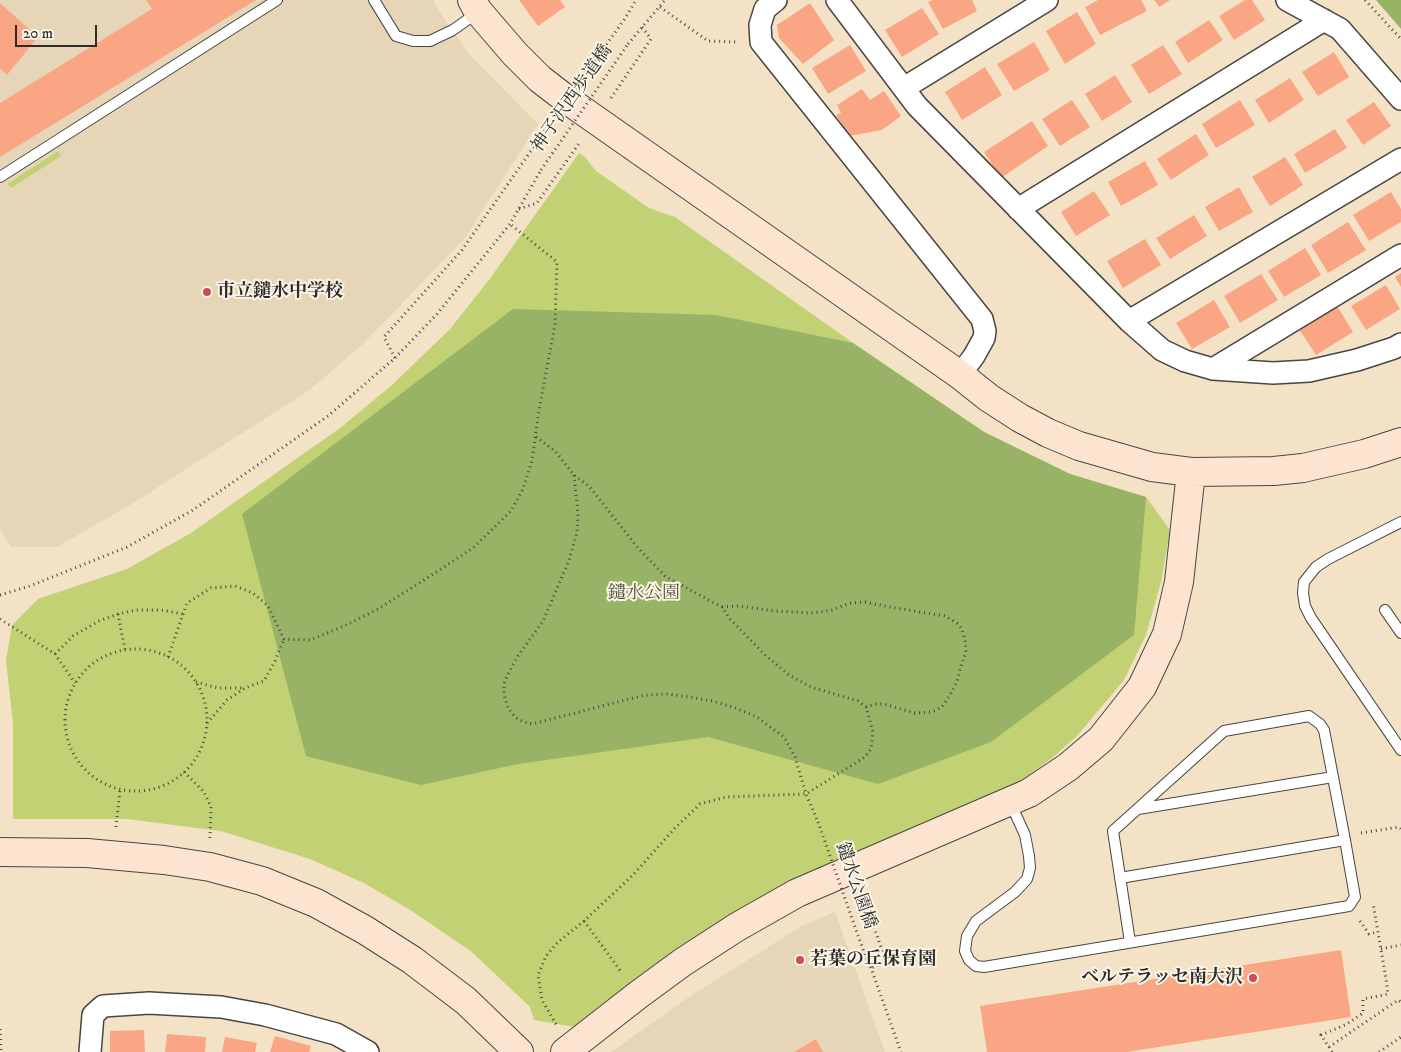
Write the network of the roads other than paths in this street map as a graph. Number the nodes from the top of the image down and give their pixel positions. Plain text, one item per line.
1 (277, 0) edge
2 (374, 0) edge
3 (776, 0) edge
4 (837, 0) edge
5 (1047, 0) edge
6 (1287, 0) edge
7 (475, 6) edge
8 (1324, 20) junction
9 (904, 88) junction
10 (1401, 98) edge
11 (1401, 159) edge
12 (0, 177) edge
13 (1018, 209) junction
14 (1401, 255) edge
15 (1129, 322) junction
16 (1401, 344) edge
17 (1213, 369) junction
18 (960, 375) junction
19 (1401, 442) edge
20 (1191, 472) junction
21 (1401, 522) edge
22 (1385, 610) dead end
23 (1401, 633) edge
24 (1401, 750) edge
25 (1333, 777) junction
26 (1010, 801) junction
27 (1137, 810) junction
28 (1346, 840) junction
29 (0, 852) edge
30 (1120, 878) junction
31 (1130, 942) junction
32 (563, 1042) edge
33 (90, 1052) edge
34 (368, 1052) edge
35 (518, 1052) edge

1 - 12 lane
2 - 7 lane
3 - 18 street
4 - 9 street
5 - 9 street
6 - 8 street
7 - 18 street
8 - 10 street
8 - 13 street
9 - 13 street
11 - 15 street
13 - 15 street
14 - 17 street
15 - 17 street
16 - 17 street
18 - 20 street
19 - 20 street
20 - 26 street
21 - 24 lane
22 - 23 lane
25 - 27 lane
25 - 27 lane
25 - 28 lane
26 - 31 lane
26 - 32 street
27 - 30 lane
28 - 30 lane
28 - 31 lane
29 - 35 street
30 - 31 lane
33 - 34 street

